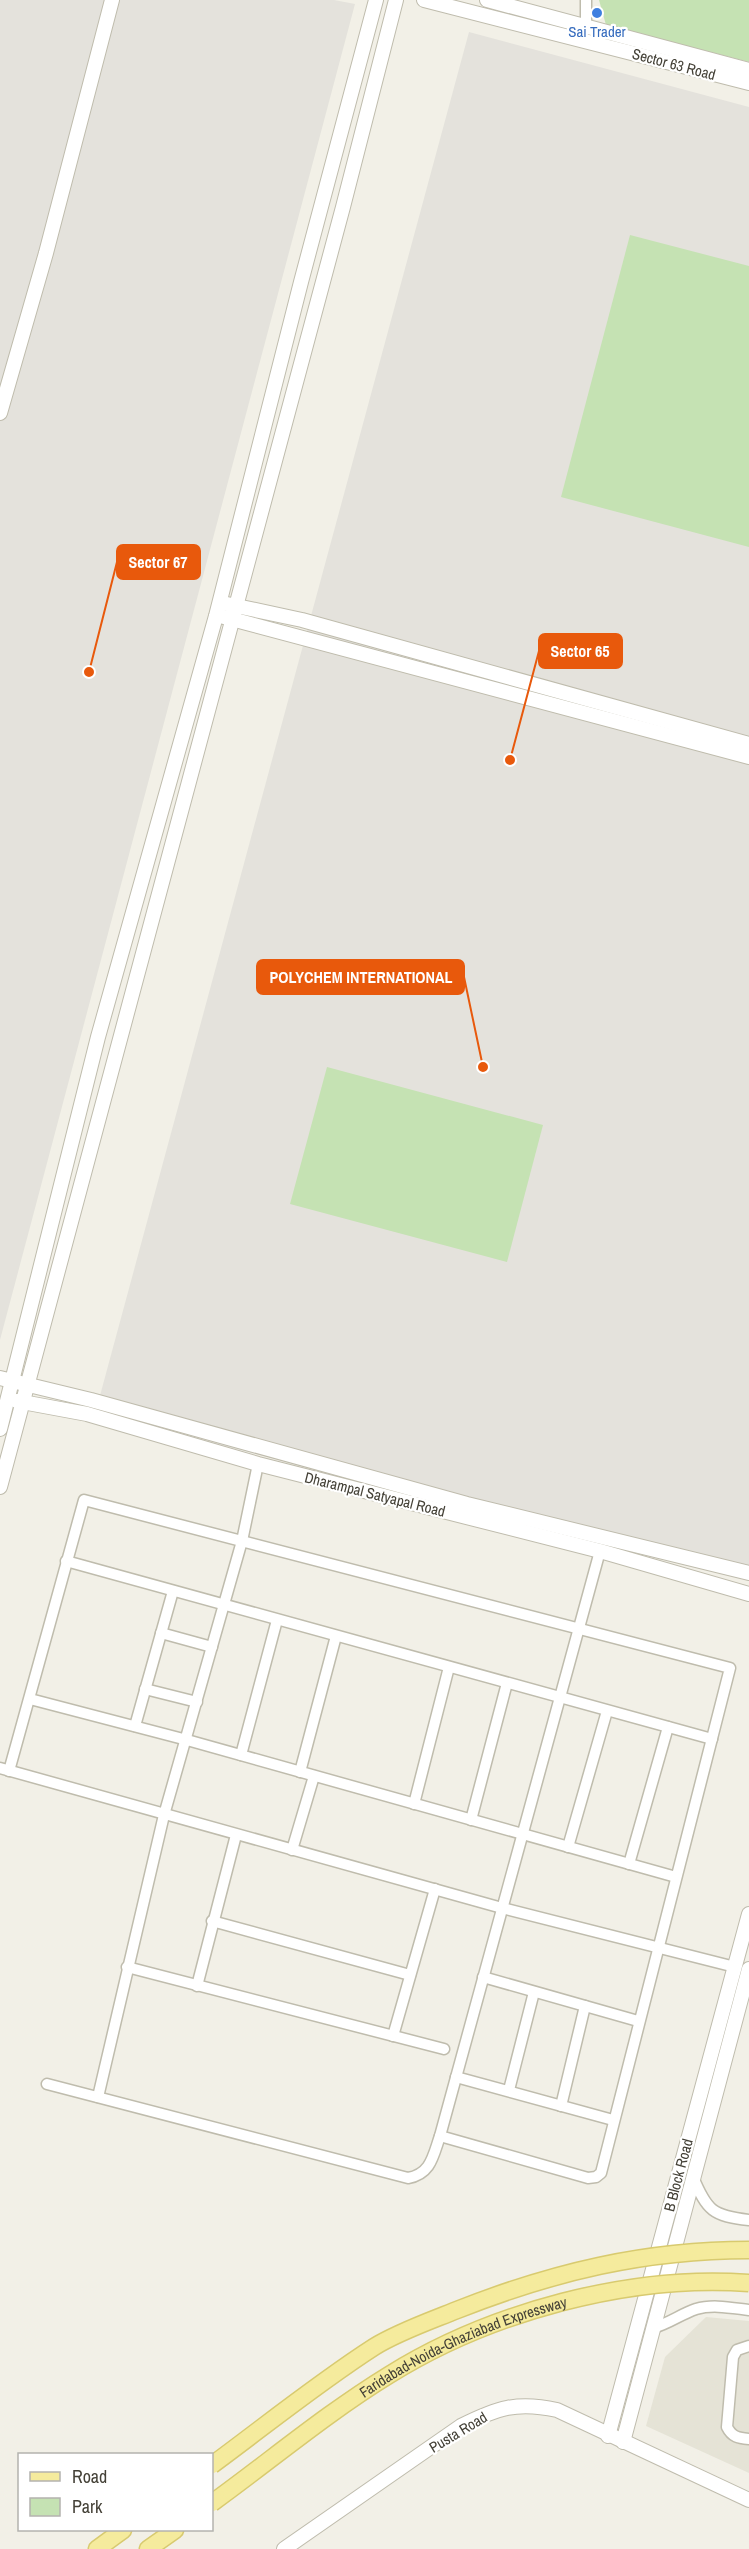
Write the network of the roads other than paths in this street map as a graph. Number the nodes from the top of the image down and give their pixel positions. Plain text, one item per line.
1 (112, 0) edge
2 (376, 0) edge
3 (396, 0) edge
4 (424, 0) edge
5 (487, 0) edge
6 (586, 0) edge
7 (586, 27) junction
8 (749, 70) edge
9 (749, 83) edge
10 (0, 413) edge
11 (218, 609) junction
12 (233, 612) junction
13 (749, 744) edge
14 (749, 757) edge
15 (7, 1379) edge
16 (27, 1384) junction
17 (4, 1399) edge
18 (23, 1402) junction
19 (0, 1429) edge
20 (258, 1464) junction
21 (0, 1487) edge
22 (243, 1541) junction
23 (600, 1551) junction
24 (66, 1561) junction
25 (749, 1573) edge
26 (172, 1591) junction
27 (749, 1594) edge
28 (223, 1605) junction
29 (277, 1620) junction
30 (577, 1628) junction
31 (161, 1633) junction
32 (336, 1636) junction
33 (212, 1647) junction
34 (449, 1667) junction
35 (507, 1683) junction
36 (145, 1689) junction
37 (558, 1697) junction
38 (30, 1699) junction
39 (197, 1702) junction
40 (607, 1711) junction
41 (135, 1726) junction
42 (668, 1727) junction
43 (712, 1739) junction
44 (187, 1740) junction
45 (241, 1755) junction
46 (4, 1770) edge
47 (300, 1772) junction
48 (314, 1776) junction
49 (414, 1804) junction
50 (164, 1815) junction
51 (471, 1820) junction
52 (521, 1834) junction
53 (236, 1835) junction
54 (568, 1847) junction
55 (292, 1850) junction
56 (629, 1864) junction
57 (676, 1877) junction
58 (435, 1889) junction
59 (502, 1908) junction
60 (749, 1914) edge
61 (212, 1921) junction
62 (658, 1946) junction
63 (127, 1967) junction
64 (735, 1967) junction
65 (749, 1969) edge
66 (410, 1975) junction
67 (483, 1977) junction
68 (196, 1986) junction
69 (534, 1992) junction
70 (585, 2006) junction
71 (638, 2021) junction
72 (393, 2036) junction
73 (444, 2049) dead end
74 (456, 2077) junction
75 (47, 2084) dead end
76 (510, 2090) junction
77 (98, 2097) junction
78 (561, 2106) junction
79 (613, 2120) junction
80 (440, 2136) junction
81 (693, 2177) junction
82 (749, 2220) edge
83 (749, 2250) edge
84 (749, 2283) edge
85 (749, 2310) edge
86 (653, 2328) junction
87 (749, 2346) edge
88 (608, 2436) junction
89 (749, 2439) edge
90 (622, 2442) junction
91 (213, 2464) edge
92 (749, 2500) edge
93 (213, 2502) edge
94 (120, 2531) edge
95 (172, 2531) edge
96 (97, 2549) edge
97 (148, 2549) edge
98 (284, 2549) edge

1 - 10 street
2 - 11 street
3 - 12 street
4 - 9 street, Sector 63 Road
5 - 7 street, Sector 63 Road
6 - 7 street
7 - 8 street, Sector 63 Road
11 - 12 street
11 - 15 street
12 - 13 street
12 - 14 street
12 - 16 street
15 - 16 street, Dharampal Satyapal Road
15 - 17 street
16 - 18 street
16 - 25 street, Dharampal Satyapal Road
17 - 18 street, Dharampal Satyapal Road
17 - 19 street
18 - 20 street, Dharampal Satyapal Road
18 - 21 street
20 - 22 street
20 - 23 street, Dharampal Satyapal Road
22 - 24 street
22 - 28 street
22 - 30 street
23 - 27 street, Dharampal Satyapal Road
23 - 30 street
24 - 26 street
24 - 38 street
26 - 28 street
26 - 31 street
28 - 29 street
28 - 33 street
29 - 32 street
29 - 45 street
30 - 37 street
30 - 43 street
31 - 33 street
31 - 36 street
32 - 34 street
32 - 47 street
33 - 39 street
34 - 35 street
34 - 49 street
35 - 37 street
35 - 51 street
36 - 39 street
36 - 41 street
37 - 40 street
37 - 52 street
38 - 41 street
38 - 46 street
39 - 44 street
40 - 42 street
40 - 54 street
41 - 44 street
42 - 43 street
42 - 56 street
43 - 57 street
44 - 45 street
44 - 50 street
45 - 47 street
46 - 50 street
47 - 48 street
48 - 49 street
48 - 55 street
49 - 51 street
50 - 53 street
50 - 63 street
51 - 52 street
52 - 54 street
52 - 59 street
53 - 55 street
53 - 61 street
54 - 56 street
55 - 58 street
56 - 57 street
57 - 62 street
58 - 59 street
58 - 66 street
59 - 62 street
59 - 67 street
60 - 64 street, B Block Road
61 - 66 street
61 - 68 street
62 - 64 street
62 - 71 street
63 - 68 street
63 - 77 street
64 - 88 street, B Block Road
65 - 81 street, B Block Road
66 - 72 street
67 - 69 street
67 - 74 street
68 - 72 street
69 - 70 street
69 - 76 street
70 - 71 street
70 - 78 street
71 - 79 street
72 - 73 street
74 - 76 street
74 - 80 street
75 - 77 street
76 - 78 street
77 - 80 street
78 - 79 street
79 - 80 street
81 - 82 street
81 - 86 street, B Block Road
83 - 91 main road, Faridabad-Noida-Ghaziabad Expressway, bridge
84 - 93 main road, Faridabad-Noida-Ghaziabad Expressway, bridge
85 - 86 street
86 - 90 street, B Block Road
87 - 89 street
88 - 90 street, Pusta Road
88 - 98 street, Pusta Road
90 - 92 street, Pusta Road
94 - 96 main road
95 - 97 main road

